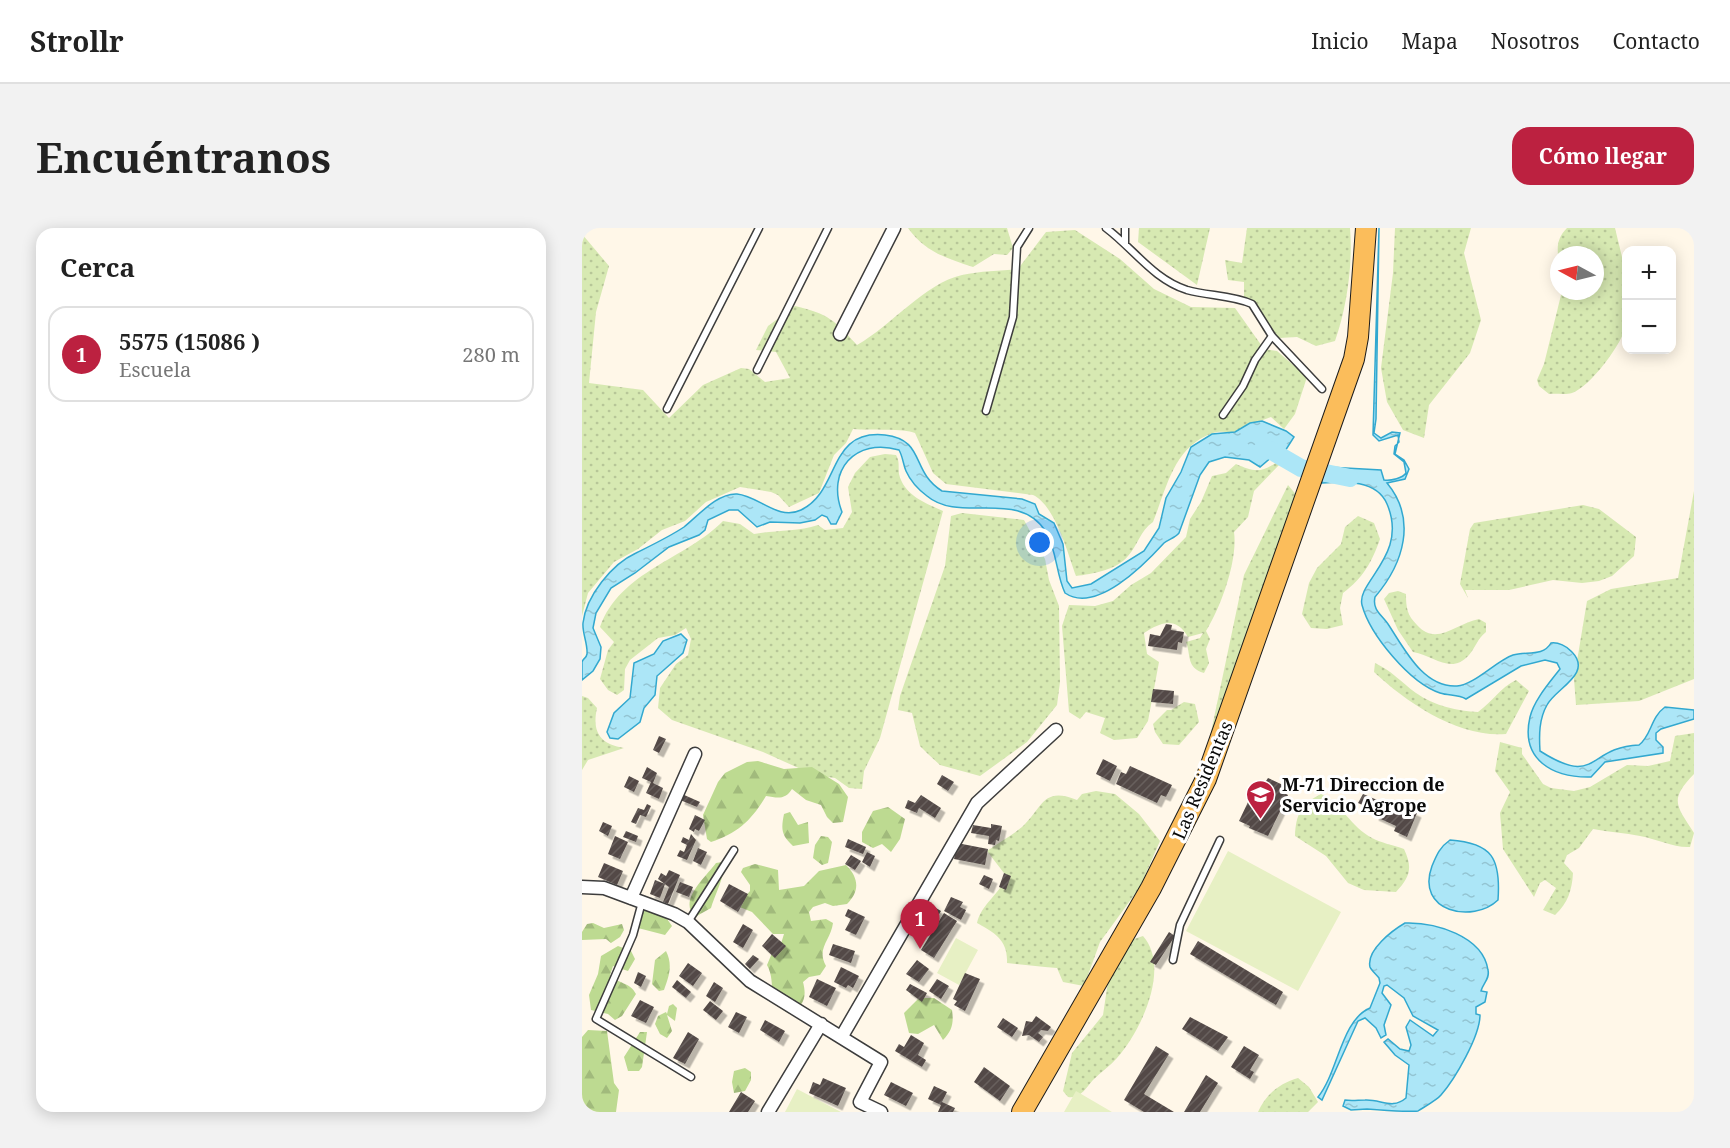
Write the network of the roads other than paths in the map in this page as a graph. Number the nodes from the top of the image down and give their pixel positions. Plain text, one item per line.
1 (759, 228) edge
2 (828, 228) edge
3 (894, 228) edge
4 (1029, 228) edge
5 (1106, 228) edge
6 (1125, 228) edge
7 (1366, 228) edge
8 (1125, 244) junction
9 (840, 334) dead end
10 (1272, 336) junction
11 (757, 370) dead end
12 (1322, 389) dead end
13 (667, 410) dead end
14 (986, 411) dead end
15 (1223, 415) dead end
16 (1056, 730) dead end
17 (695, 754) dead end
18 (1220, 840) dead end
19 (734, 850) dead end
20 (582, 887) edge
21 (636, 900) junction
22 (688, 922) junction
23 (1173, 960) dead end
24 (821, 1024) junction
25 (842, 1036) junction
26 (691, 1077) dead end
27 (768, 1112) edge
28 (881, 1112) edge
29 (1022, 1112) edge

1 - 13 lane
2 - 11 lane
3 - 9 street
4 - 14 lane
5 - 8 lane
6 - 8 lane
7 - 29 main road, Las Residentas
8 - 10 lane
10 - 12 lane
10 - 15 lane
16 - 25 street
17 - 21 street
18 - 23 lane
19 - 22 lane
20 - 21 street
21 - 22 street
21 - 26 lane
22 - 24 street
24 - 25 street
24 - 27 street
25 - 28 street

